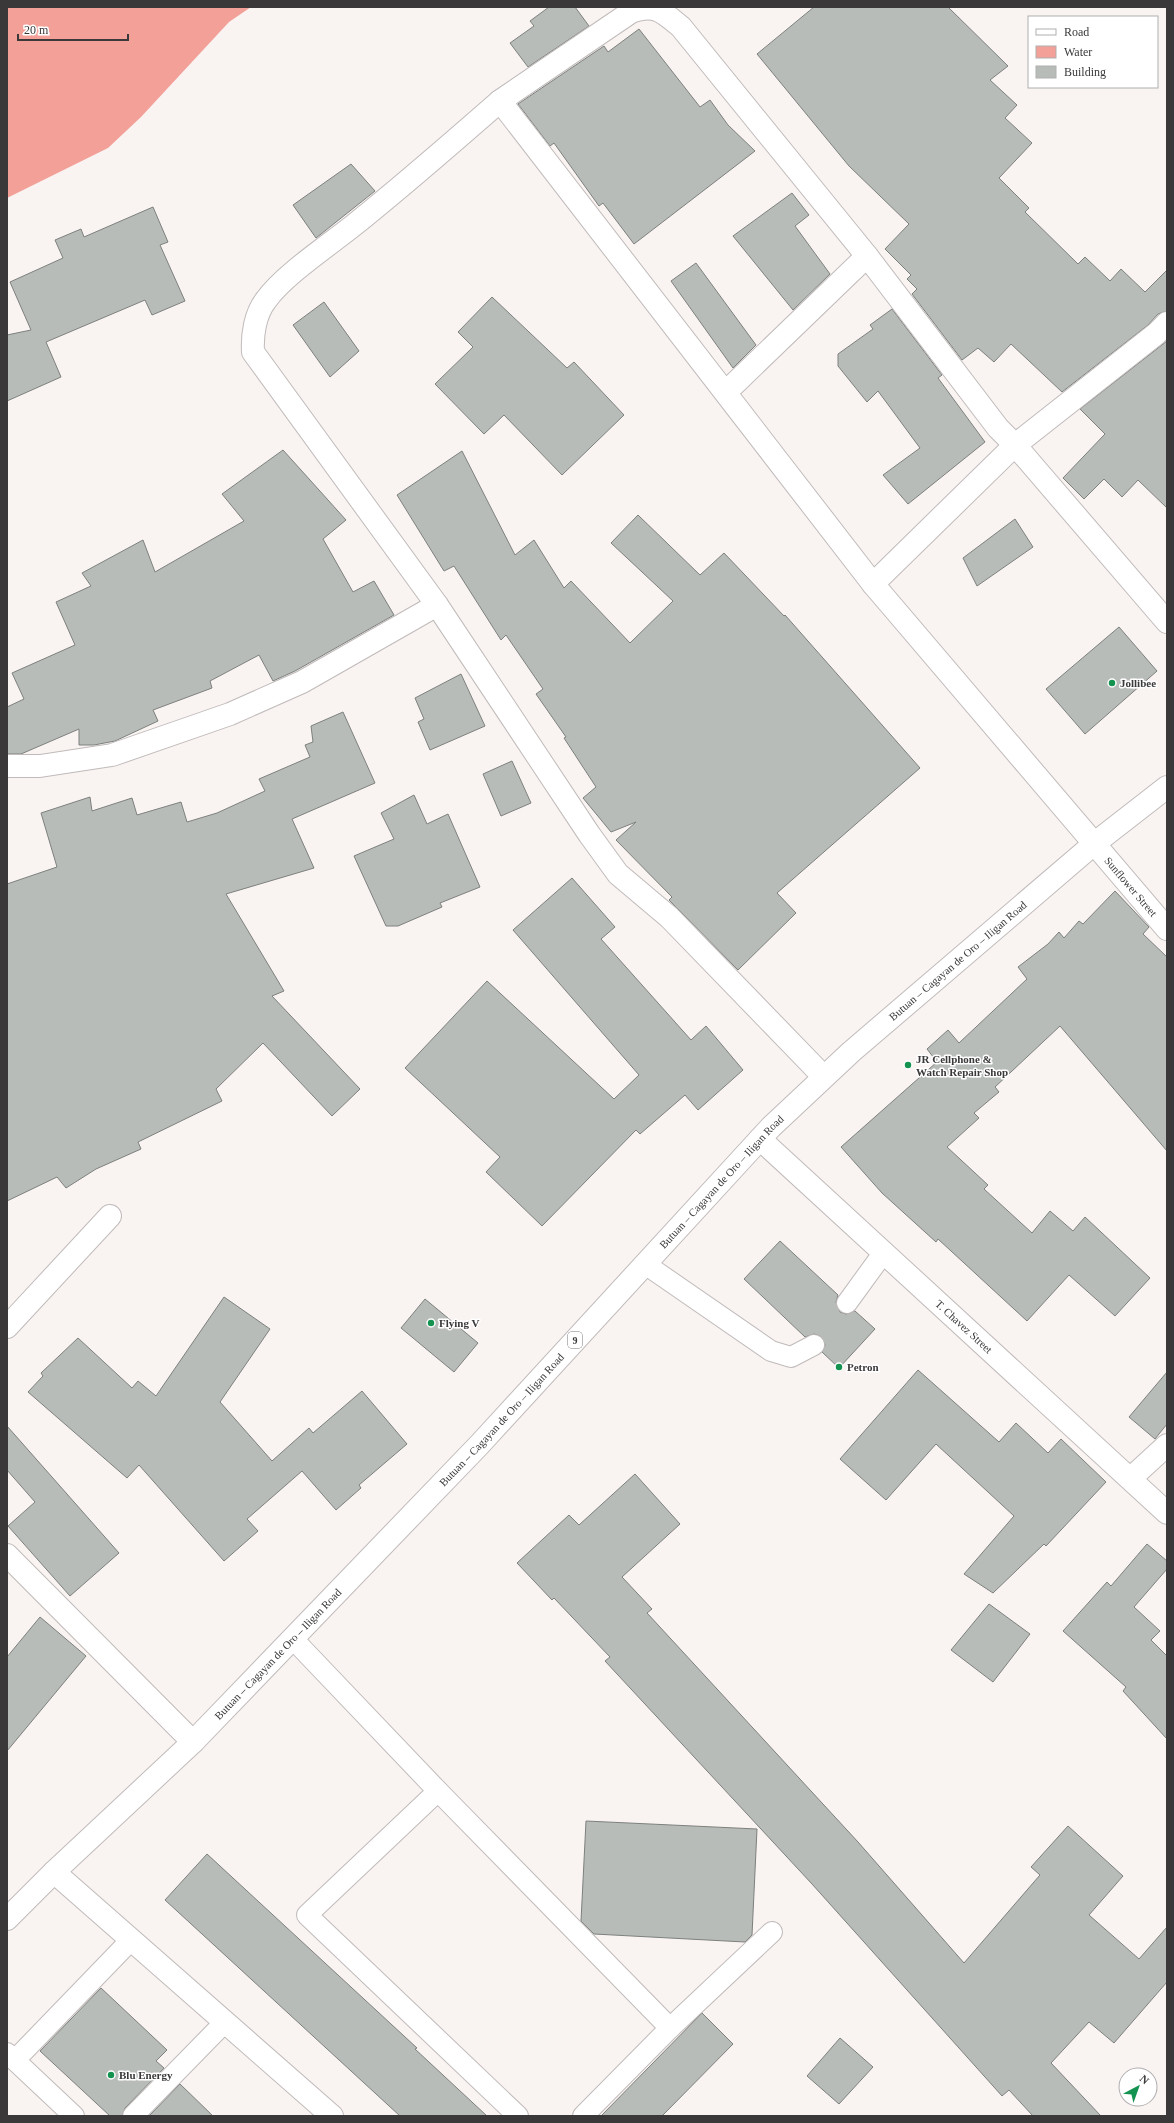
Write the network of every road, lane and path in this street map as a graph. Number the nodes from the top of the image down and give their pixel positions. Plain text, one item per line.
1 (500, 101) junction
2 (866, 256) junction
3 (1167, 323) edge
4 (726, 392) junction
5 (1015, 445) junction
6 (873, 584) junction
7 (437, 605) junction
8 (1167, 622) edge
9 (7, 766) edge
10 (1167, 787) edge
11 (1095, 843) junction
12 (1167, 929) edge
13 (823, 1076) junction
14 (760, 1139) junction
15 (110, 1216) dead end
16 (884, 1252) junction
17 (645, 1264) junction
18 (847, 1303) dead end
19 (7, 1327) edge
20 (814, 1345) dead end
21 (1167, 1445) edge
22 (1130, 1478) junction
23 (1167, 1513) edge
24 (7, 1555) edge
25 (293, 1639) junction
26 (193, 1742) junction
27 (438, 1791) junction
28 (54, 1872) junction
29 (7, 1919) edge
30 (772, 1932) dead end
31 (131, 1940) junction
32 (225, 2022) junction
33 (670, 2028) junction
34 (11, 2056) edge
35 (74, 2116) edge
36 (133, 2116) edge
37 (332, 2116) edge
38 (518, 2116) edge
39 (583, 2116) edge

1 - 2 main road
1 - 4 main road, Sunflower Street
1 - 7 main road
2 - 4 main road
2 - 5 main road
3 - 5 main road
4 - 6 main road, Sunflower Street
5 - 6 main road
5 - 8 main road
6 - 11 main road, Sunflower Street
7 - 9 main road
7 - 13 main road
10 - 11 main road, Butuan – Cagayan de Oro – Iligan Road / 9
11 - 12 main road, Sunflower Street
11 - 13 main road, Butuan – Cagayan de Oro – Iligan Road / 9
13 - 14 main road, Butuan – Cagayan de Oro – Iligan Road / 9
14 - 16 main road, T. Chavez Street
14 - 17 main road, Butuan – Cagayan de Oro – Iligan Road / 9
15 - 19 main road
16 - 18 lane
16 - 22 main road, T. Chavez Street
17 - 20 lane
17 - 25 main road, Butuan – Cagayan de Oro – Iligan Road / 9
21 - 22 main road
22 - 23 main road, T. Chavez Street
24 - 26 main road
25 - 26 main road, Butuan – Cagayan de Oro – Iligan Road / 9
25 - 27 lane
26 - 28 main road, Butuan – Cagayan de Oro – Iligan Road / 9
27 - 33 lane
27 - 38 lane
28 - 29 main road, Butuan – Cagayan de Oro – Iligan Road / 9
28 - 31 main road
30 - 33 lane
31 - 32 main road
31 - 34 lane
32 - 36 lane
32 - 37 main road
33 - 39 lane
34 - 35 lane

